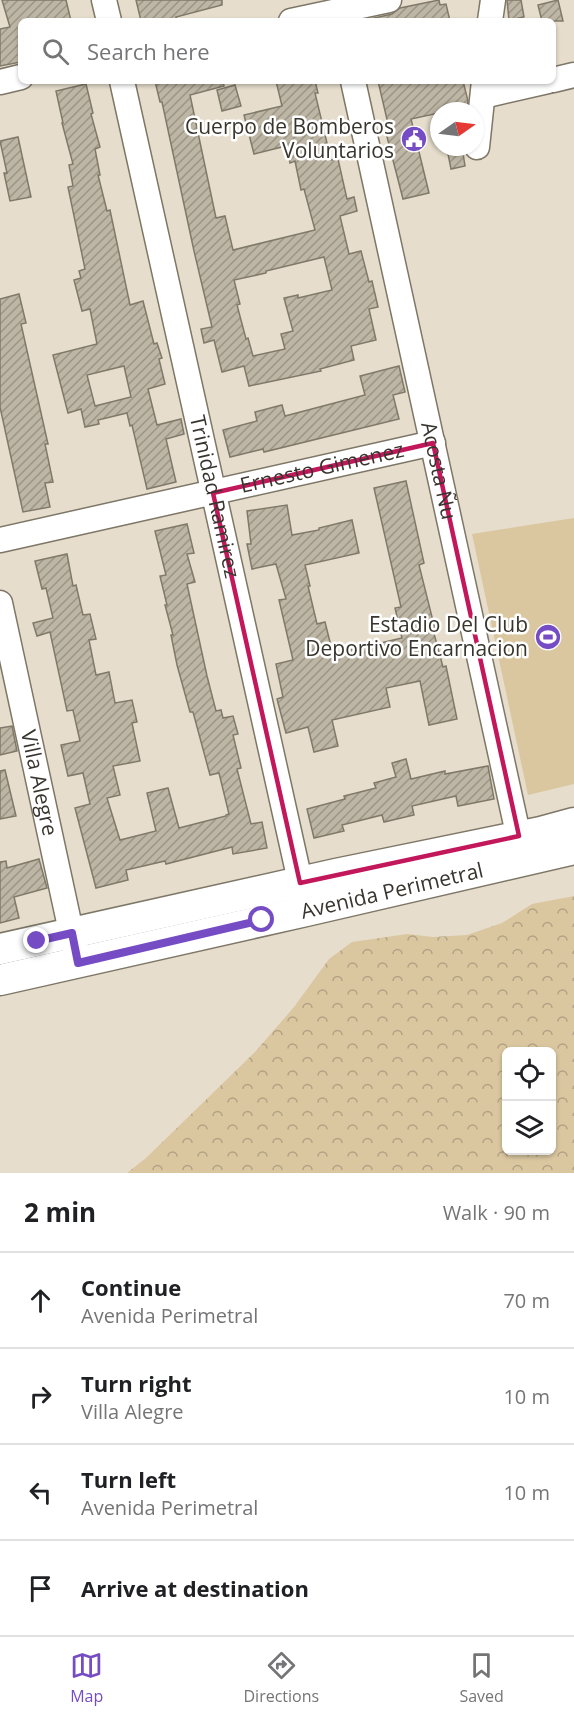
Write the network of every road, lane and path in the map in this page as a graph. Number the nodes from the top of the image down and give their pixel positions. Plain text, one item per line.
1 (104, 0) edge
2 (389, 0) edge
3 (493, 0) edge
4 (338, 11) edge
5 (108, 18) edge
6 (305, 18) edge
7 (490, 18) edge
8 (574, 75) edge
9 (18, 78) edge
10 (556, 79) edge
11 (0, 82) edge
12 (123, 84) edge
13 (354, 84) edge
14 (524, 84) edge
15 (483, 89) edge
16 (432, 443) junction
17 (213, 493) junction
18 (0, 540) edge
19 (0, 603) edge
20 (574, 823) edge
21 (521, 848) junction
22 (574, 849) edge
23 (303, 897) junction
24 (72, 933) junction
25 (0, 949) edge
26 (78, 963) junction
27 (0, 980) edge

1 - 5 street
2 - 4 street
3 - 7 street
4 - 6 street
8 - 10 street
9 - 11 street
12 - 17 street, Trinidad Ramirez
13 - 16 street, Acosta Ñu
14 - 15 street
16 - 17 street, Ernesto Gimenez
16 - 21 street, Acosta Ñu
17 - 18 street, Ernesto Gimenez
17 - 23 street, Trinidad Ramirez
19 - 24 street, Villa Alegre
20 - 21 main road, Avenida Perimetral
21 - 22 main road, Avenida Perimetral
21 - 23 main road, Avenida Perimetral
23 - 24 main road, Avenida Perimetral
23 - 26 main road, Avenida Perimetral
24 - 25 main road, Avenida Perimetral
24 - 26 street, Villa Alegre
26 - 27 main road, Avenida Perimetral

